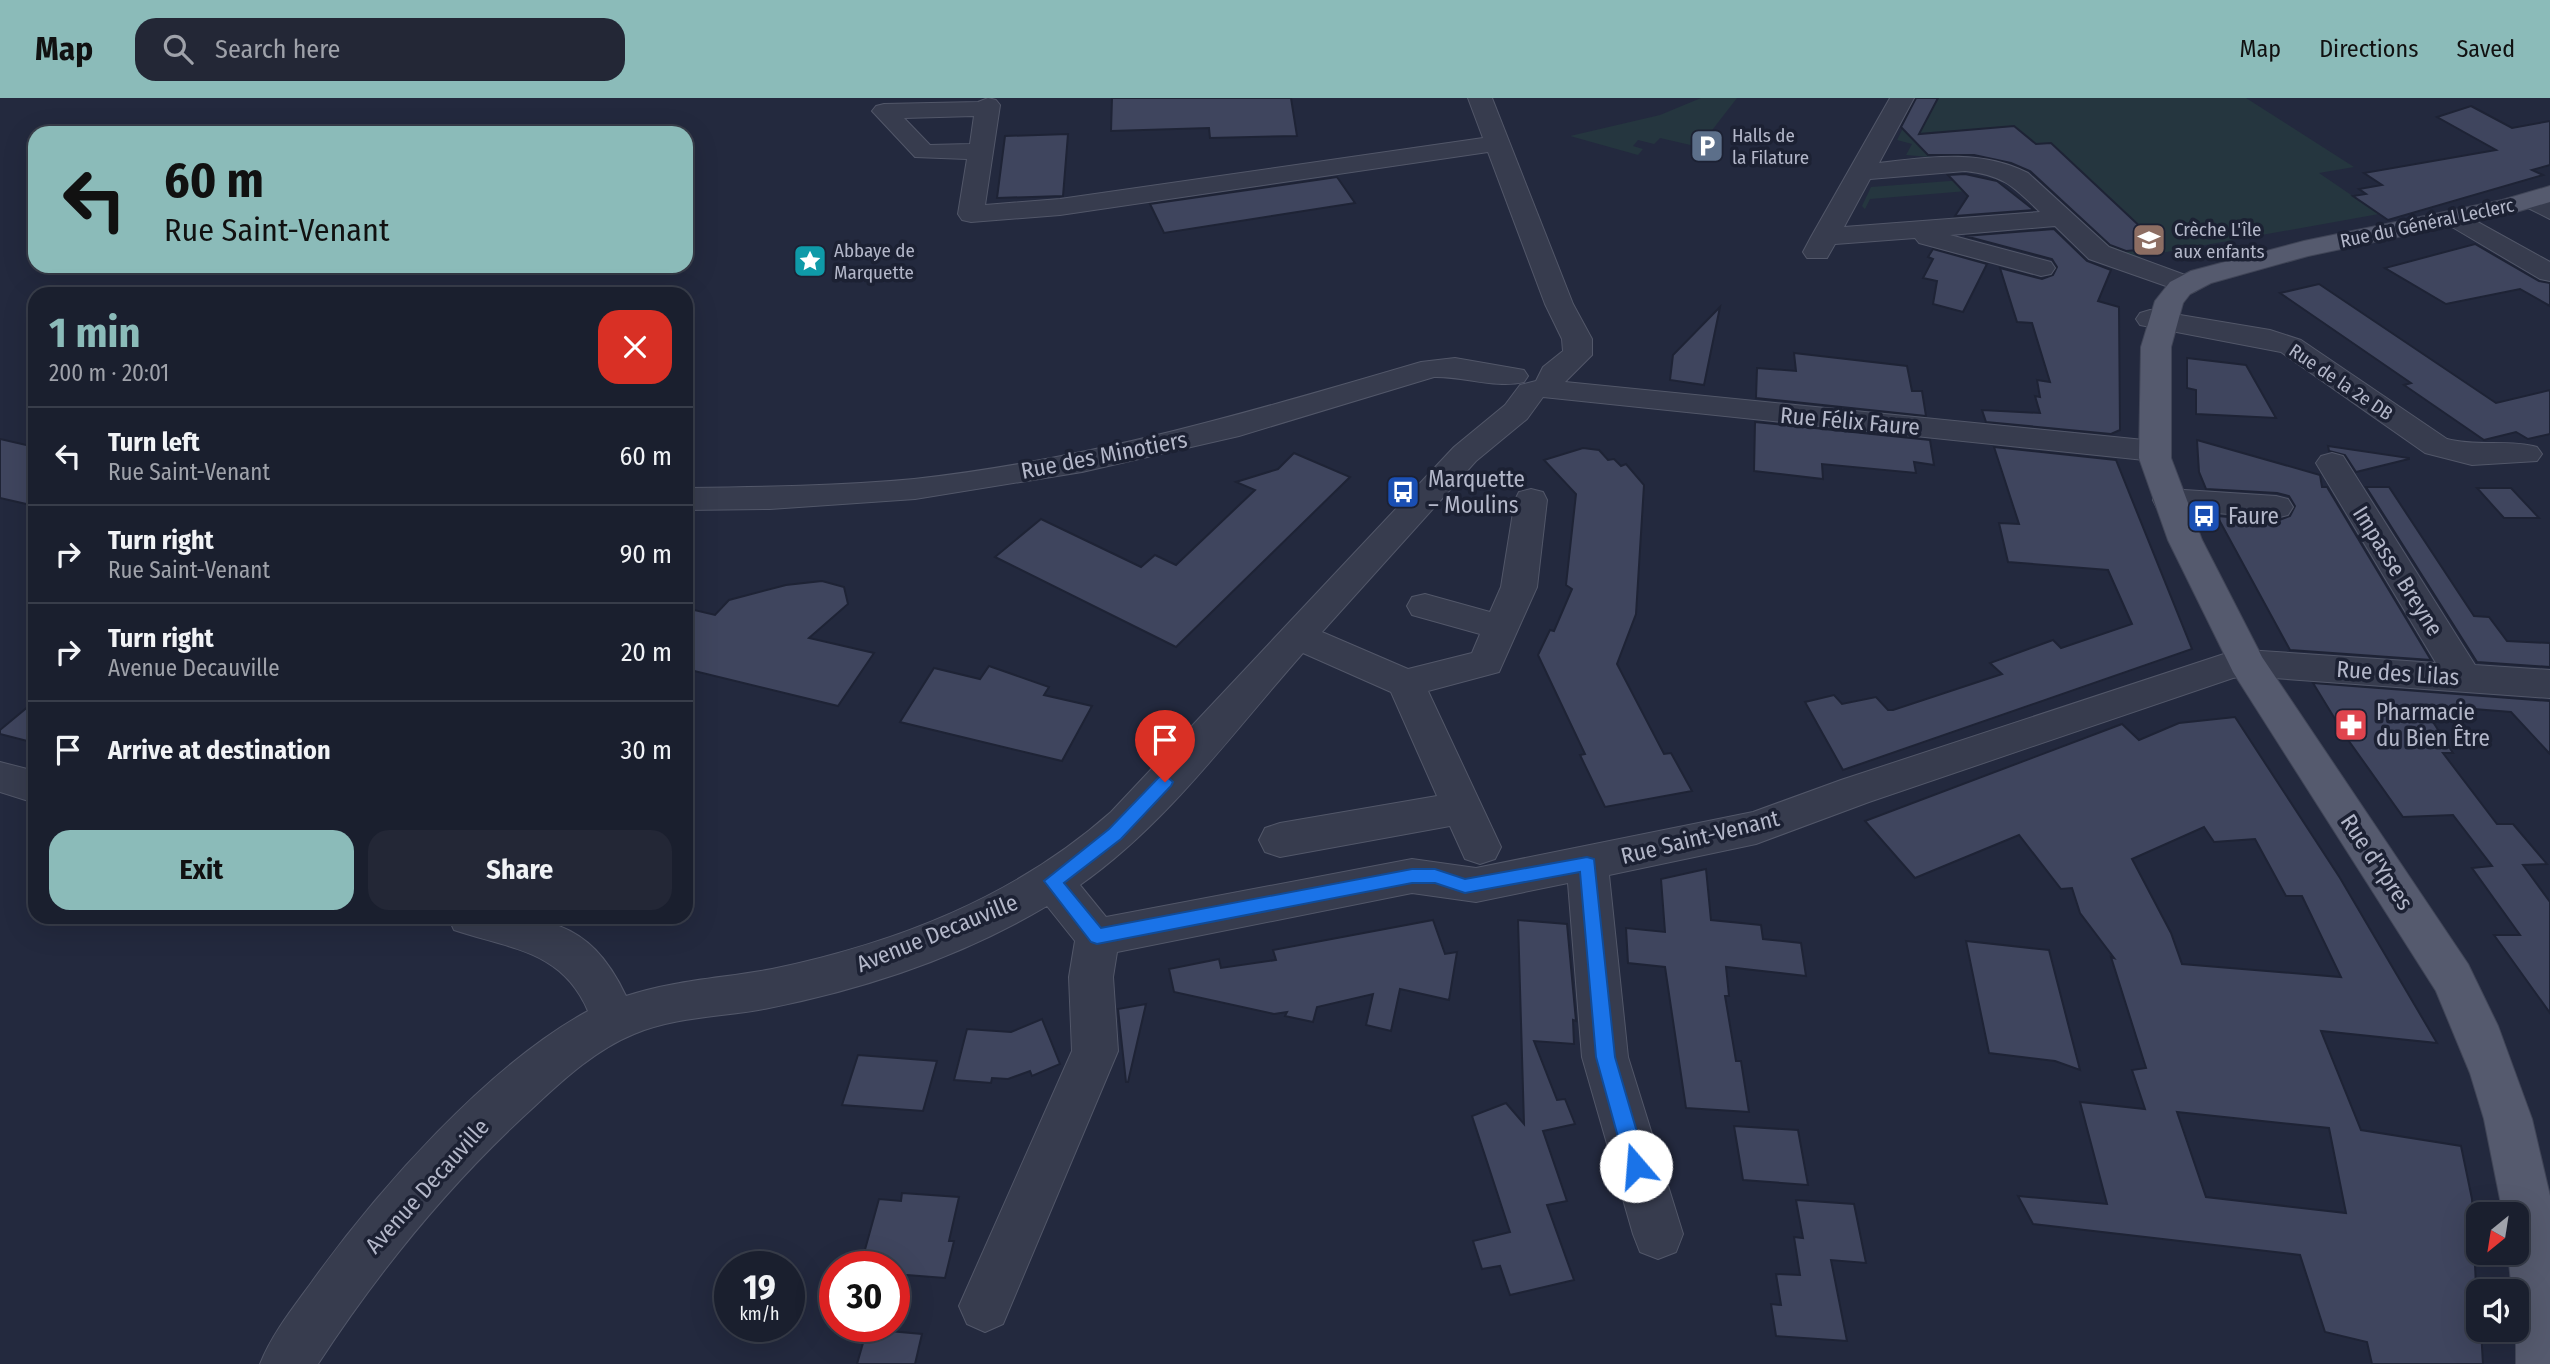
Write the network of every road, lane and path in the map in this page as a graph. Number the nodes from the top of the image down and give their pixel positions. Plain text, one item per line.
1 (1480, 98) edge
2 (1902, 98) edge
3 (899, 127) dead end
4 (1498, 143) junction
5 (1861, 172) junction
6 (2544, 202) edge
7 (2058, 218) junction
8 (2456, 218) junction
9 (1905, 230) junction
10 (2041, 268) dead end
11 (2177, 282) junction
12 (2546, 285) edge
13 (2156, 320) junction
14 (1535, 381) junction
15 (2155, 382) joint
16 (2154, 450) junction
17 (2538, 453) edge
18 (2332, 463) dead end
19 (2550, 475) edge
20 (693, 499) edge
21 (1531, 500) dead end
22 (2169, 500) junction
23 (2276, 507) dead end
24 (1425, 606) dead end
25 (1502, 628) junction
26 (1298, 636) junction
27 (2246, 663) junction
28 (2464, 678) junction
29 (1406, 683) junction
30 (2550, 684) edge
31 (0, 777) edge
32 (28, 785) edge
33 (1463, 808) junction
34 (1280, 840) dead end
35 (1480, 847) dead end
36 (1587, 864) junction
37 (1052, 881) junction
38 (492, 924) edge
39 (1094, 957) junction
40 (615, 1021) junction
41 (1658, 1234) dead end
42 (985, 1306) dead end
43 (287, 1364) edge
44 (2543, 1364) edge

1 - 4 street
2 - 5 street
3 - 4 street
4 - 14 street
5 - 7 street
5 - 9 street
6 - 8 main road, Rue du Général Leclerc
7 - 9 street
7 - 11 street
8 - 11 main road, Rue du Général Leclerc
8 - 12 street
9 - 10 street
11 - 13 main road, Rue du Général Leclerc
13 - 15 main road, Rue du Général Leclerc
13 - 17 street, Rue de la 2e DB
14 - 16 street, Rue Félix Faure
14 - 20 street, Rue des Minotiers
14 - 26 street, Avenue Decauville
15 - 16 main road, Rue d'Ypres
16 - 22 main road, Rue d'Ypres
17 - 19 street, Rue de la 2e DB
18 - 28 street, Impasse Breyne
21 - 25 street
22 - 23 street
22 - 27 main road, Rue d'Ypres
24 - 25 street
25 - 29 street
26 - 29 street
26 - 37 street, Avenue Decauville
27 - 28 street, Rue des Lilas
27 - 36 street, Rue Saint-Venant
27 - 44 main road, Rue d'Ypres
28 - 30 street, Rue des Lilas
29 - 33 street
31 - 32 street
33 - 34 street
33 - 35 street
36 - 39 street, Rue Saint-Venant
36 - 41 street
37 - 39 street
37 - 40 street, Avenue Decauville
38 - 40 street
39 - 42 street
40 - 43 street, Avenue Decauville

